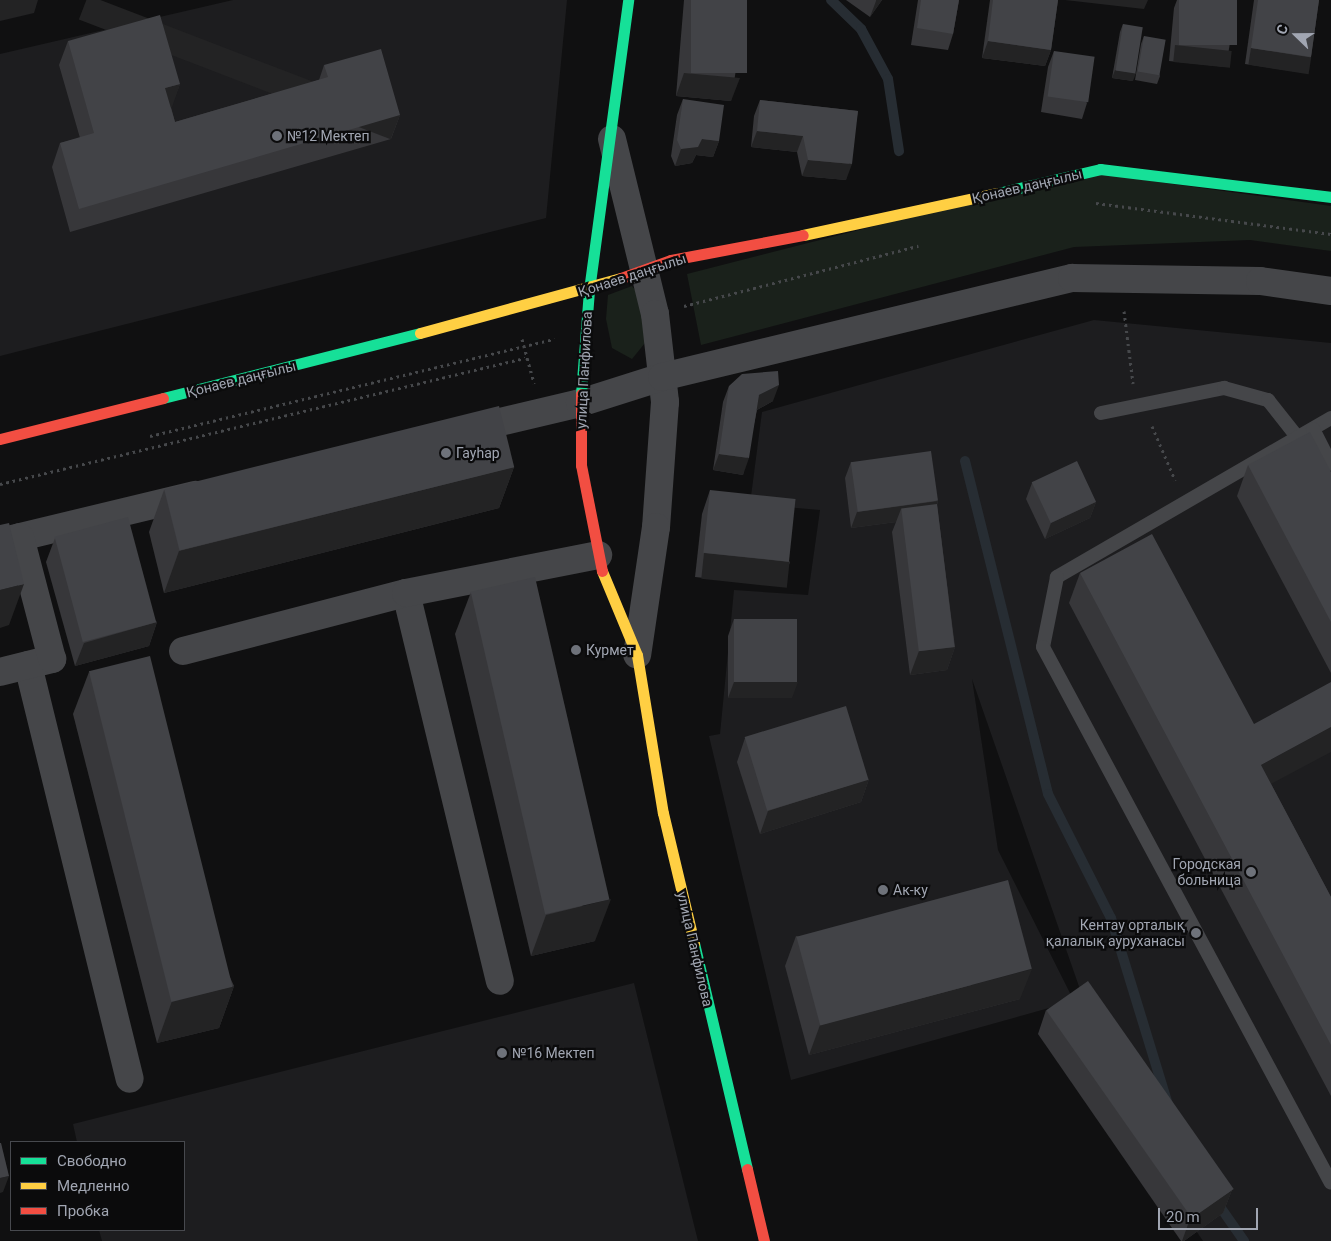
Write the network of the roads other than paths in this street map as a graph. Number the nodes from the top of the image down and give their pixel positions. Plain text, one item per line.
1 (628, 0) edge
2 (612, 137) junction
3 (1331, 197) edge
4 (643, 269) junction
5 (589, 290) junction
6 (1331, 291) edge
7 (662, 377) junction
8 (580, 403) junction
9 (1101, 413) dead end
10 (1331, 418) edge
11 (1312, 429) junction
12 (438, 436) edge
13 (1298, 438) junction
14 (0, 439) edge
15 (1331, 464) edge
16 (224, 488) edge
17 (10, 539) edge
18 (598, 556) junction
19 (406, 593) junction
20 (183, 651) dead end
21 (638, 655) junction
22 (28, 665) junction
23 (0, 672) edge
24 (500, 981) dead end
25 (130, 1078) dead end
26 (1331, 1183) edge
27 (764, 1241) edge

1 - 2 street, улица Панфилова
2 - 4 street, улица Панфилова
2 - 5 street, улица Панфилова
3 - 4 street, Қонаев даңғылы
4 - 5 street, Қонаев даңғылы
4 - 7 street, улица Панфилова
5 - 8 street, улица Панфилова
5 - 14 street, Қонаев даңғылы
6 - 7 street
7 - 8 street
7 - 21 street, улица Панфилова
8 - 12 street
8 - 18 street, улица Панфилова
9 - 13 lane
10 - 11 lane
11 - 13 lane
11 - 15 lane
13 - 26 lane
16 - 17 street
17 - 22 street
18 - 19 street
18 - 21 street, улица Панфилова
19 - 20 street
19 - 24 street
21 - 27 street, улица Панфилова
22 - 23 street
22 - 25 street

